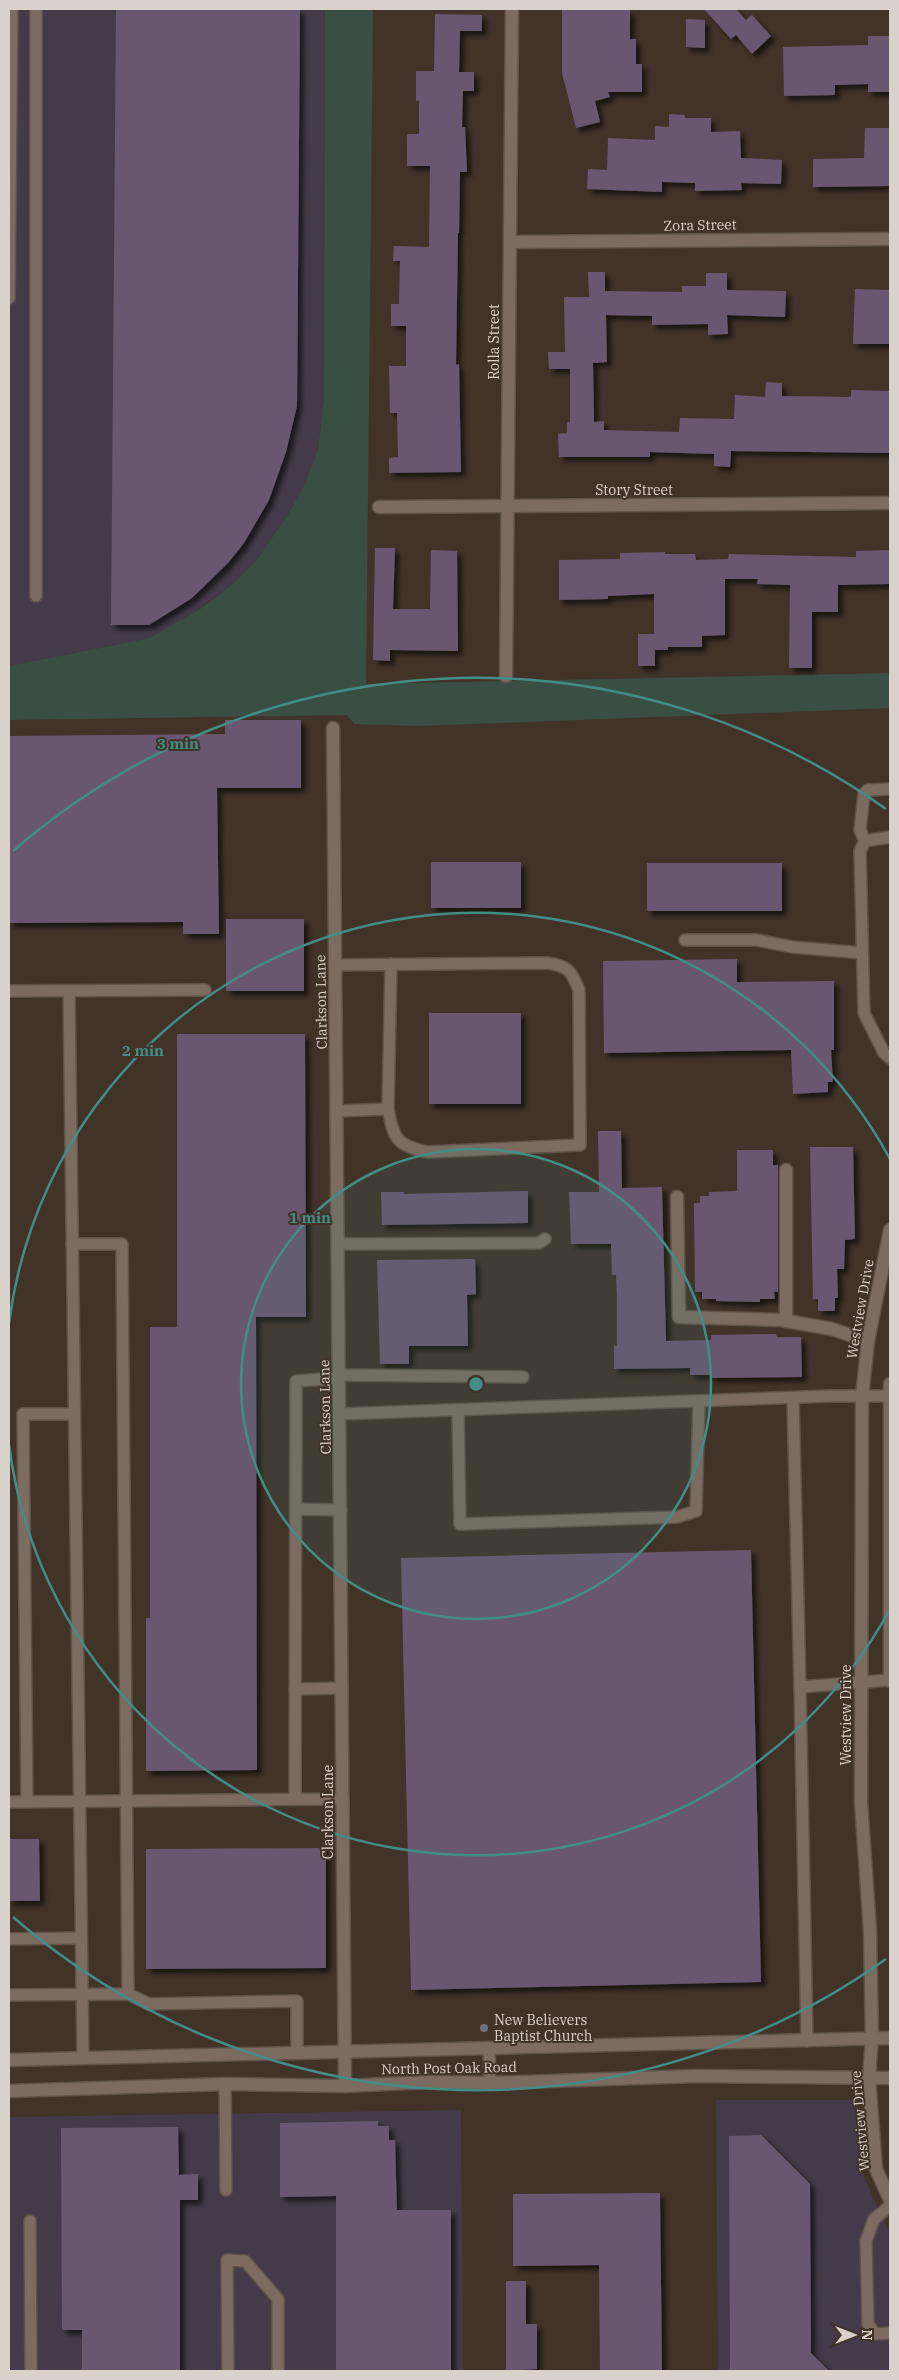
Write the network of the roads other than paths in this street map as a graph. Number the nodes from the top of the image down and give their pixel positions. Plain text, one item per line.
1 (12, 9) edge
2 (36, 9) edge
3 (512, 9) edge
4 (890, 239) edge
5 (510, 242) junction
6 (9, 298) edge
7 (890, 503) edge
8 (508, 506) junction
9 (379, 507) dead end
10 (36, 596) dead end
11 (506, 676) dead end
12 (333, 728) dead end
13 (890, 789) edge
14 (890, 836) edge
15 (865, 840) junction
16 (685, 940) dead end
17 (862, 953) junction
18 (391, 964) junction
19 (335, 965) junction
20 (205, 990) dead end
21 (9, 991) edge
22 (69, 991) junction
23 (890, 1058) edge
24 (388, 1109) junction
25 (337, 1111) junction
26 (786, 1170) dead end
27 (677, 1197) dead end
28 (890, 1230) edge
29 (545, 1239) dead end
30 (72, 1244) junction
31 (338, 1244) junction
32 (786, 1321) junction
33 (868, 1341) junction
34 (339, 1376) junction
35 (523, 1377) dead end
36 (890, 1392) edge
37 (862, 1396) junction
38 (793, 1398) junction
39 (698, 1402) junction
40 (458, 1410) junction
41 (74, 1414) junction
42 (340, 1414) junction
43 (296, 1509) junction
44 (340, 1510) junction
45 (890, 1681) edge
46 (861, 1682) junction
47 (800, 1687) junction
48 (342, 1688) junction
49 (295, 1689) junction
50 (295, 1799) junction
51 (343, 1799) junction
52 (79, 1800) junction
53 (126, 1800) junction
54 (26, 1801) junction
55 (9, 1802) edge
56 (81, 1938) junction
57 (9, 1939) edge
58 (82, 1994) junction
59 (128, 1994) junction
60 (9, 1995) edge
61 (872, 2038) junction
62 (890, 2038) edge
63 (807, 2041) junction
64 (489, 2048) junction
65 (345, 2052) junction
66 (297, 2053) junction
67 (83, 2058) junction
68 (9, 2060) edge
69 (869, 2078) junction
70 (890, 2078) edge
71 (490, 2083) junction
72 (225, 2084) junction
73 (345, 2086) junction
74 (9, 2090) edge
75 (226, 2190) dead end
76 (890, 2200) edge
77 (890, 2206) edge
78 (30, 2222) dead end
79 (890, 2333) edge
80 (31, 2371) edge
81 (228, 2371) edge
82 (278, 2371) edge

1 - 6 lane
2 - 10 lane
3 - 5 street, Rolla Street
4 - 5 street, Zora Street
5 - 8 street, Rolla Street
7 - 8 street, Story Street
8 - 9 street, Story Street
8 - 11 street, Rolla Street
12 - 19 street, Clarkson Lane
13 - 15 lane
14 - 15 lane
15 - 17 lane
16 - 17 lane
17 - 23 lane
18 - 19 lane
18 - 24 lane
18 - 24 lane
19 - 25 street, Clarkson Lane
20 - 22 lane
21 - 22 lane
22 - 30 lane
24 - 25 lane
25 - 31 street, Clarkson Lane
26 - 32 street
27 - 32 street
28 - 33 street, Westview Drive
29 - 31 lane
30 - 41 lane
30 - 53 lane
31 - 34 street, Clarkson Lane
32 - 33 street
33 - 37 street, Westview Drive
34 - 35 lane
34 - 42 street, Clarkson Lane
34 - 43 lane
36 - 37 lane
36 - 45 street
37 - 38 lane
37 - 46 street, Westview Drive
38 - 39 lane
38 - 47 lane
39 - 40 lane
39 - 40 lane
40 - 42 lane
41 - 52 lane
41 - 54 lane
42 - 44 street, Clarkson Lane
43 - 44 lane
43 - 49 lane
44 - 48 street, Clarkson Lane
45 - 46 lane
46 - 47 lane
46 - 61 street, Westview Drive
47 - 63 lane
48 - 49 lane
48 - 51 street, Clarkson Lane
49 - 50 lane
50 - 51 lane
50 - 53 lane
51 - 65 street, Clarkson Lane
52 - 53 lane
52 - 54 lane
52 - 56 lane
53 - 59 lane
54 - 55 lane
56 - 57 lane
56 - 58 lane
58 - 59 lane
58 - 60 lane
58 - 67 lane
59 - 66 lane
61 - 62 street, North Post Oak Road
61 - 63 street, North Post Oak Road
61 - 69 street, Westview Drive
63 - 64 street, North Post Oak Road
64 - 65 street, North Post Oak Road
64 - 71 lane
65 - 66 street, North Post Oak Road
65 - 73 street, Clarkson Lane
66 - 67 street, North Post Oak Road
67 - 68 street, North Post Oak Road
69 - 70 street, North Post Oak Road
69 - 71 street, North Post Oak Road
69 - 76 street, Westview Drive
71 - 73 street, North Post Oak Road
72 - 73 street, North Post Oak Road
72 - 74 street, North Post Oak Road
72 - 75 lane
77 - 79 lane
78 - 80 lane
81 - 82 lane

